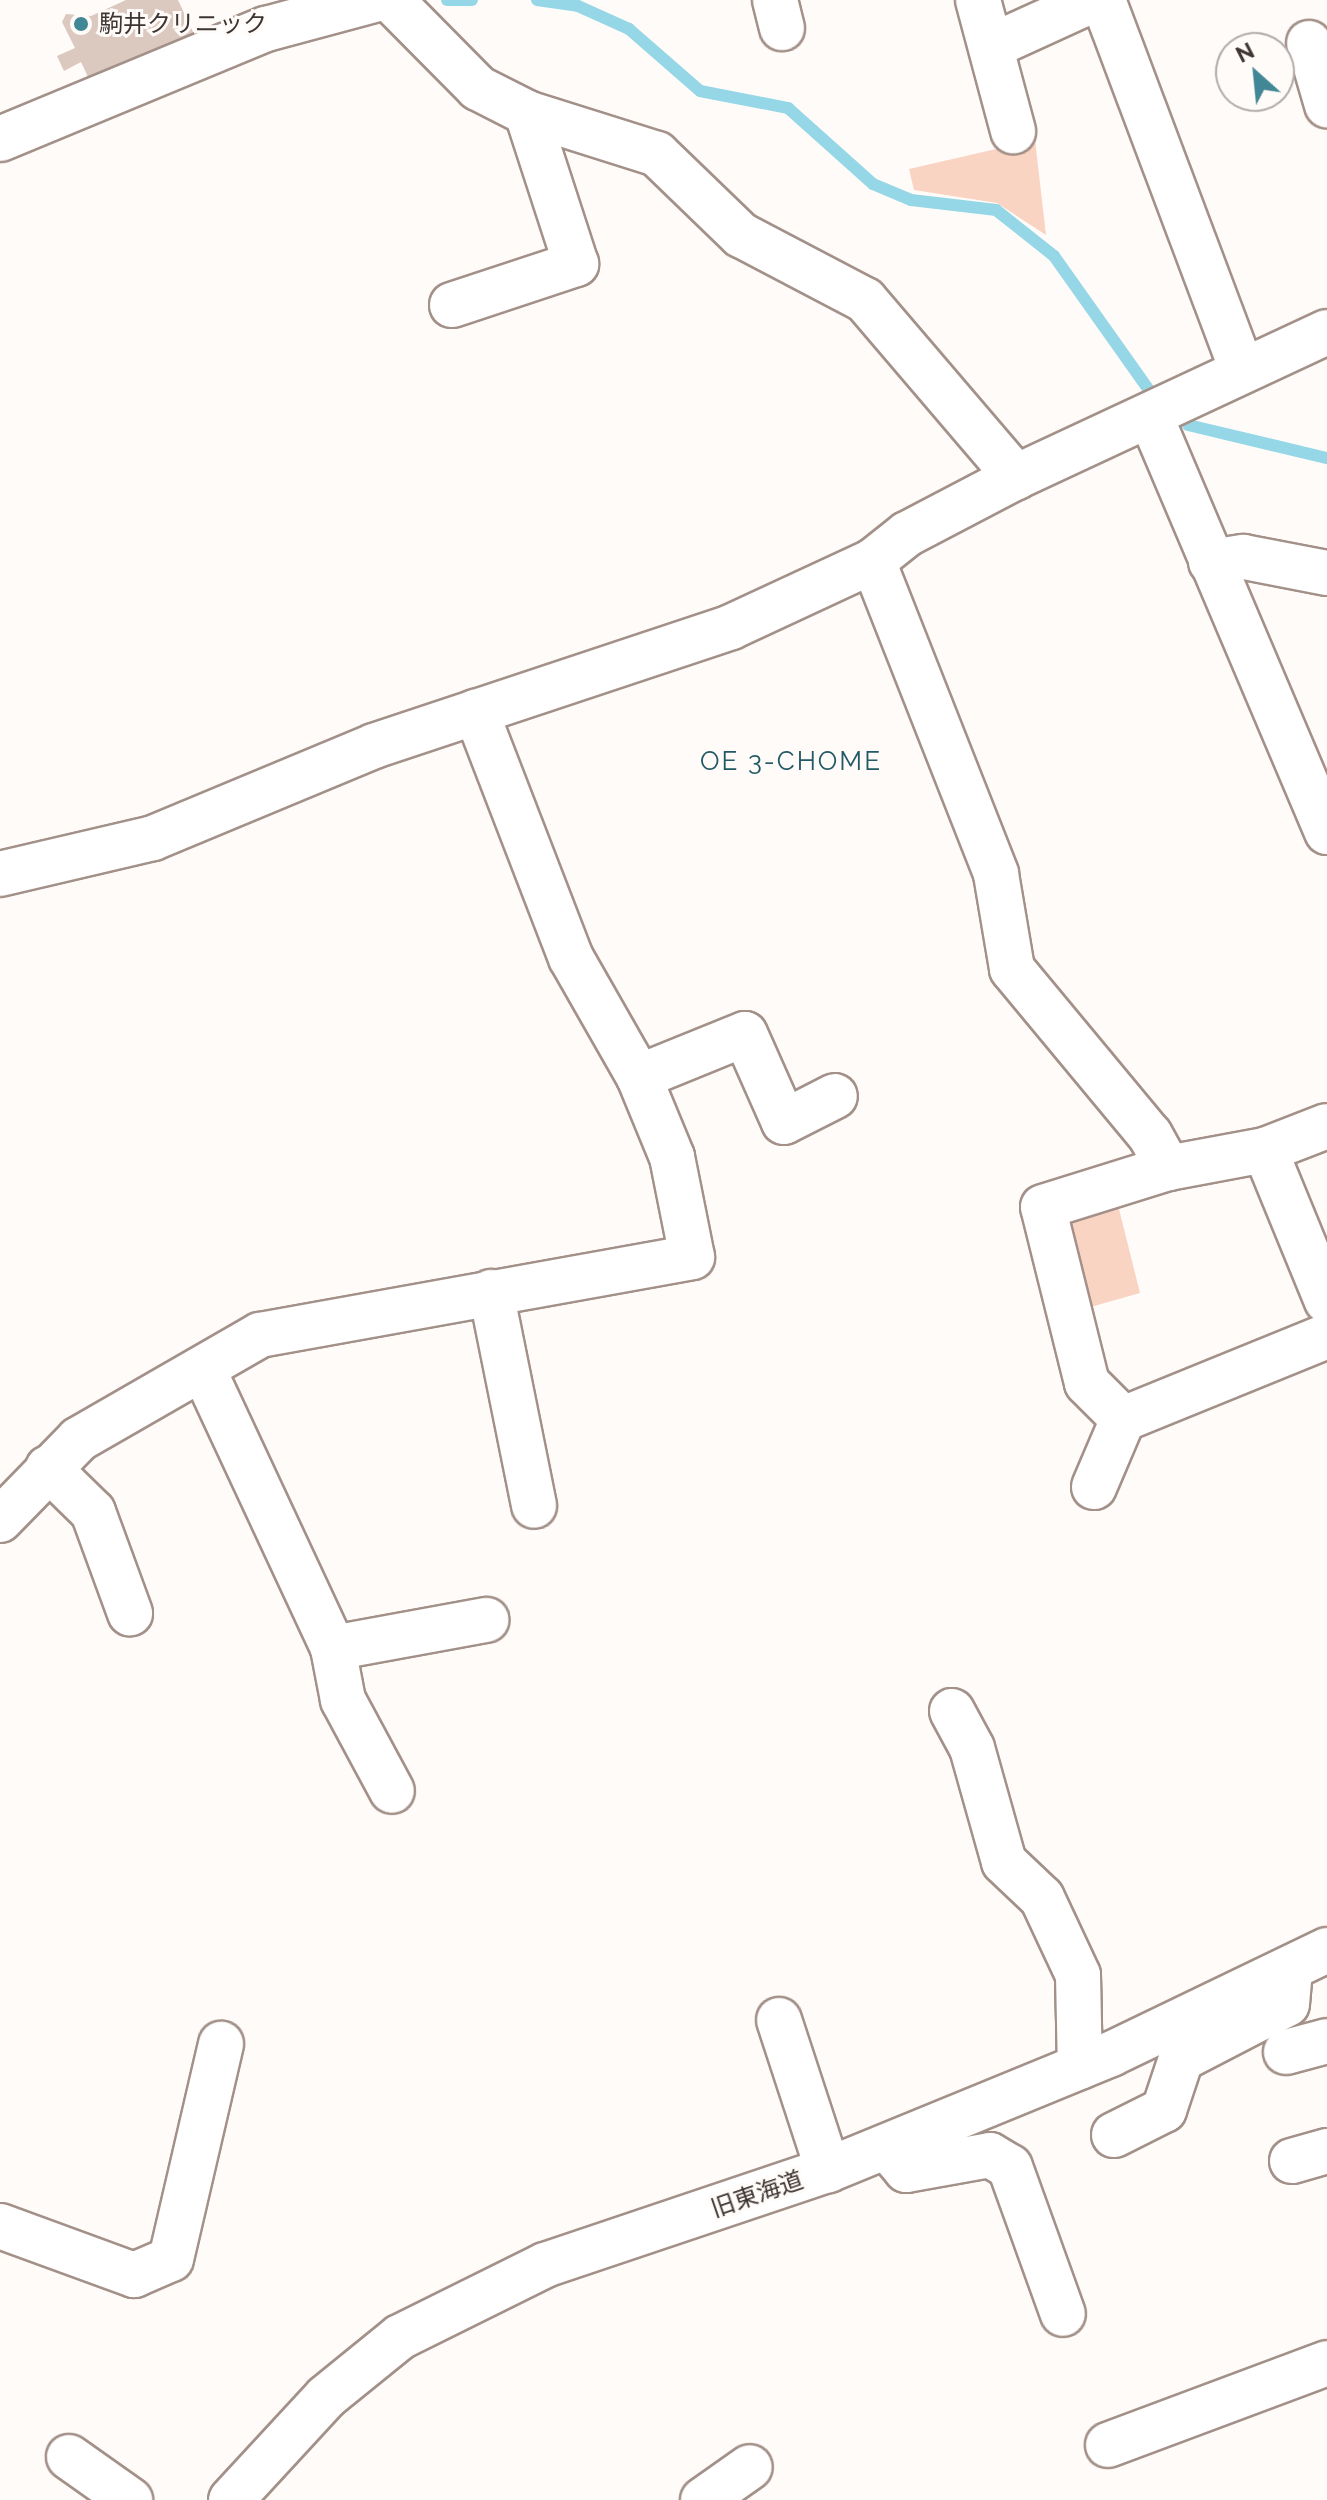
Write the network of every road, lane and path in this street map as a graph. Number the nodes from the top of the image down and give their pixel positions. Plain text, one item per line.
1 (374, 0) edge
2 (391, 0) edge
3 (978, 0) edge
4 (1093, 0) edge
5 (1103, 0) edge
6 (1309, 43) dead end
7 (992, 46) junction
8 (1327, 105) edge
9 (527, 113) junction
10 (1013, 131) dead end
11 (0, 139) edge
12 (452, 305) dead end
13 (1327, 332) edge
14 (1242, 370) junction
15 (1150, 415) junction
16 (1016, 477) junction
17 (873, 561) junction
18 (1211, 562) junction
19 (1327, 573) edge
20 (476, 712) junction
21 (1327, 832) edge
22 (0, 874) edge
23 (639, 1077) junction
24 (835, 1096) dead end
25 (1327, 1126) edge
26 (1265, 1150) junction
27 (1168, 1168) junction
28 (491, 1292) junction
29 (1327, 1301) edge
30 (1327, 1336) edge
31 (204, 1371) junction
32 (1123, 1419) junction
33 (48, 1468) junction
34 (1094, 1487) dead end
35 (534, 1506) dead end
36 (0, 1520) edge
37 (130, 1613) dead end
38 (486, 1620) dead end
39 (333, 1648) junction
40 (952, 1711) dead end
41 (392, 1791) dead end
42 (1308, 1960) edge
43 (779, 2020) dead end
44 (221, 2044) dead end
45 (1080, 2067) junction
46 (1114, 2135) dead end
47 (887, 2147) junction
48 (828, 2170) junction
49 (0, 2226) edge
50 (1063, 2314) dead end
51 (1327, 2363) edge
52 (1108, 2445) dead end
53 (69, 2457) dead end
54 (750, 2467) dead end
55 (130, 2500) edge
56 (231, 2500) edge
57 (703, 2500) edge

1 - 11 street
2 - 9 street
3 - 7 street
4 - 7 street
5 - 14 street
6 - 8 street
7 - 10 street
9 - 12 street
9 - 16 street
13 - 14 street
14 - 15 street
15 - 16 street
15 - 18 street
16 - 17 street
17 - 20 street
17 - 27 street
18 - 19 street
18 - 21 street
20 - 22 street
20 - 23 street
23 - 24 street
23 - 28 street
25 - 26 street
26 - 27 street
26 - 29 street
27 - 32 street
28 - 31 street
28 - 35 street
30 - 32 street
31 - 33 street
31 - 39 street
32 - 34 street
33 - 36 street
33 - 37 street
38 - 39 street
39 - 41 street
40 - 45 street
42 - 45 street, 旧東海道
42 - 46 street
43 - 48 street
44 - 49 street
45 - 47 street, 旧東海道
47 - 48 street, 旧東海道
47 - 50 street
48 - 56 street, 旧東海道
51 - 52 street
53 - 55 street
54 - 57 street

